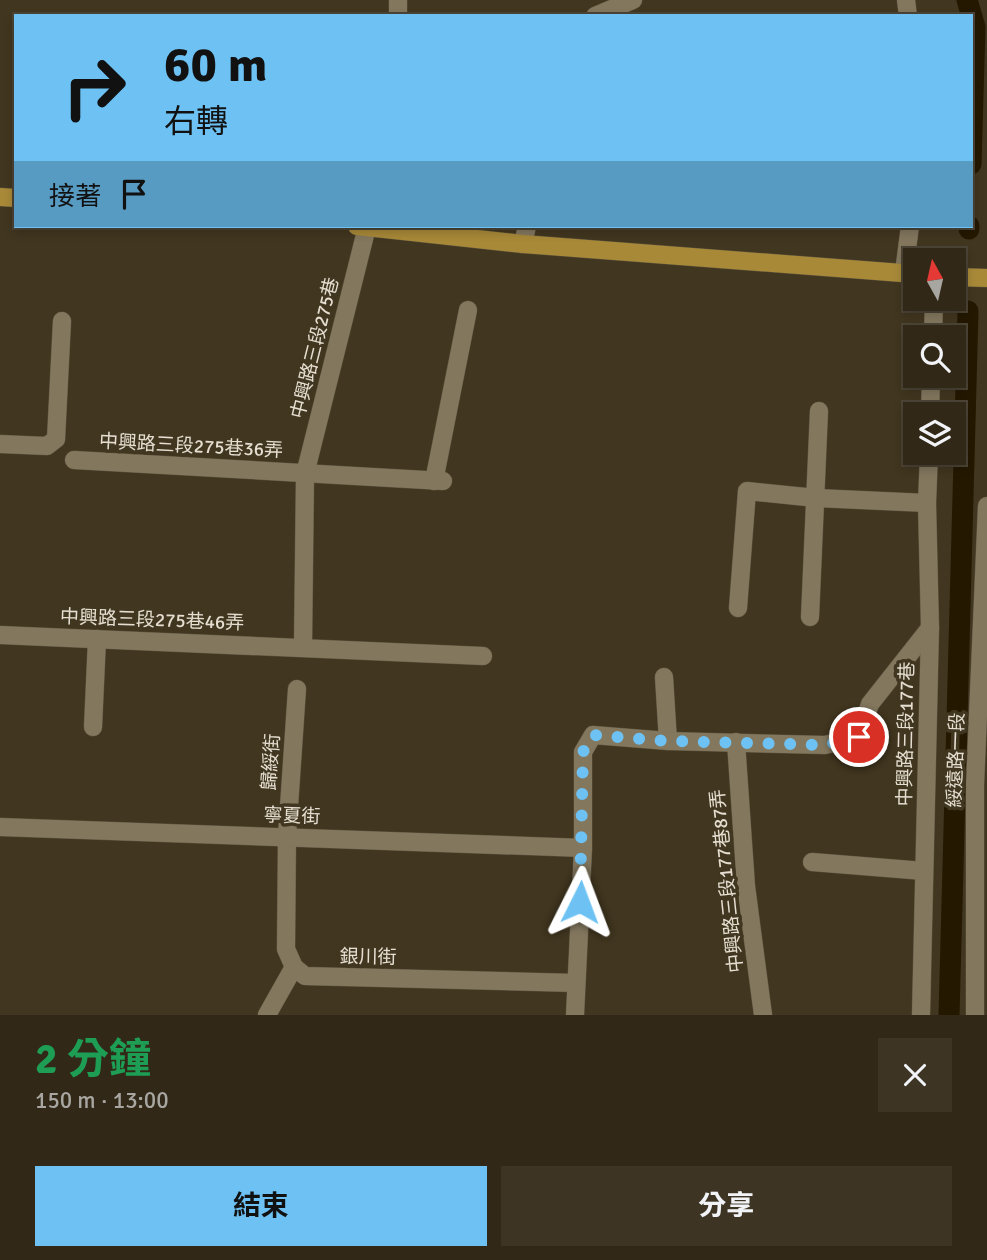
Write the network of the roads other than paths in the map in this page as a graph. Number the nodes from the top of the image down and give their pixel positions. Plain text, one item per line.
1 (633, 0) edge
2 (600, 14) edge
3 (367, 228) edge
4 (387, 228) edge
5 (910, 228) edge
6 (525, 235) edge
7 (910, 248) edge
8 (903, 272) edge
9 (966, 277) edge
10 (987, 278) edge
11 (468, 310) dead end
12 (62, 321) dead end
13 (819, 411) dead end
14 (0, 444) edge
15 (75, 460) dead end
16 (929, 465) edge
17 (305, 474) junction
18 (816, 498) junction
19 (927, 503) junction
20 (987, 506) edge
21 (986, 568) edge
22 (738, 608) dead end
23 (810, 617) dead end
24 (930, 628) junction
25 (0, 635) edge
26 (97, 639) junction
27 (303, 647) junction
28 (483, 656) dead end
29 (664, 677) dead end
30 (296, 689) dead end
31 (93, 727) dead end
32 (668, 741) junction
33 (736, 742) junction
34 (981, 786) edge
35 (0, 827) edge
36 (287, 836) junction
37 (583, 848) junction
38 (812, 862) dead end
39 (924, 871) junction
40 (981, 964) edge
41 (294, 967) junction
42 (576, 983) junction
43 (267, 1015) edge
44 (575, 1015) edge
45 (763, 1015) edge
46 (921, 1015) edge
47 (975, 1015) edge

1 - 2 street
3 - 17 street, 中興路三段275巷
4 - 6 main road
5 - 7 street
6 - 8 main road
9 - 10 main road
11 - 17 street, 中興路三段275巷36弄
12 - 14 street
13 - 18 street
15 - 17 street, 中興路三段275巷36弄
16 - 19 street, 中興路三段177巷
17 - 27 street, 中興路三段275巷
18 - 19 street
18 - 22 street
18 - 23 street
19 - 24 street, 中興路三段177巷
20 - 21 street, 綏遠路一段
21 - 34 street, 綏遠路一段
24 - 33 street
24 - 39 street, 中興路三段177巷
25 - 26 street, 中興路三段275巷46弄
26 - 27 street, 中興路三段275巷46弄
26 - 31 street
27 - 28 street, 中興路三段275巷46弄
29 - 32 street
30 - 36 street, 歸綏街
32 - 33 street
32 - 37 street
33 - 45 street, 中興路三段177巷87弄
34 - 40 street, 綏遠路一段
35 - 36 street, 寧夏街
36 - 37 street, 寧夏街
36 - 41 street
37 - 42 street
38 - 39 street
39 - 46 street, 中興路三段177巷
40 - 47 street, 綏遠路一段
41 - 42 street, 銀川街
41 - 43 street
42 - 44 street

